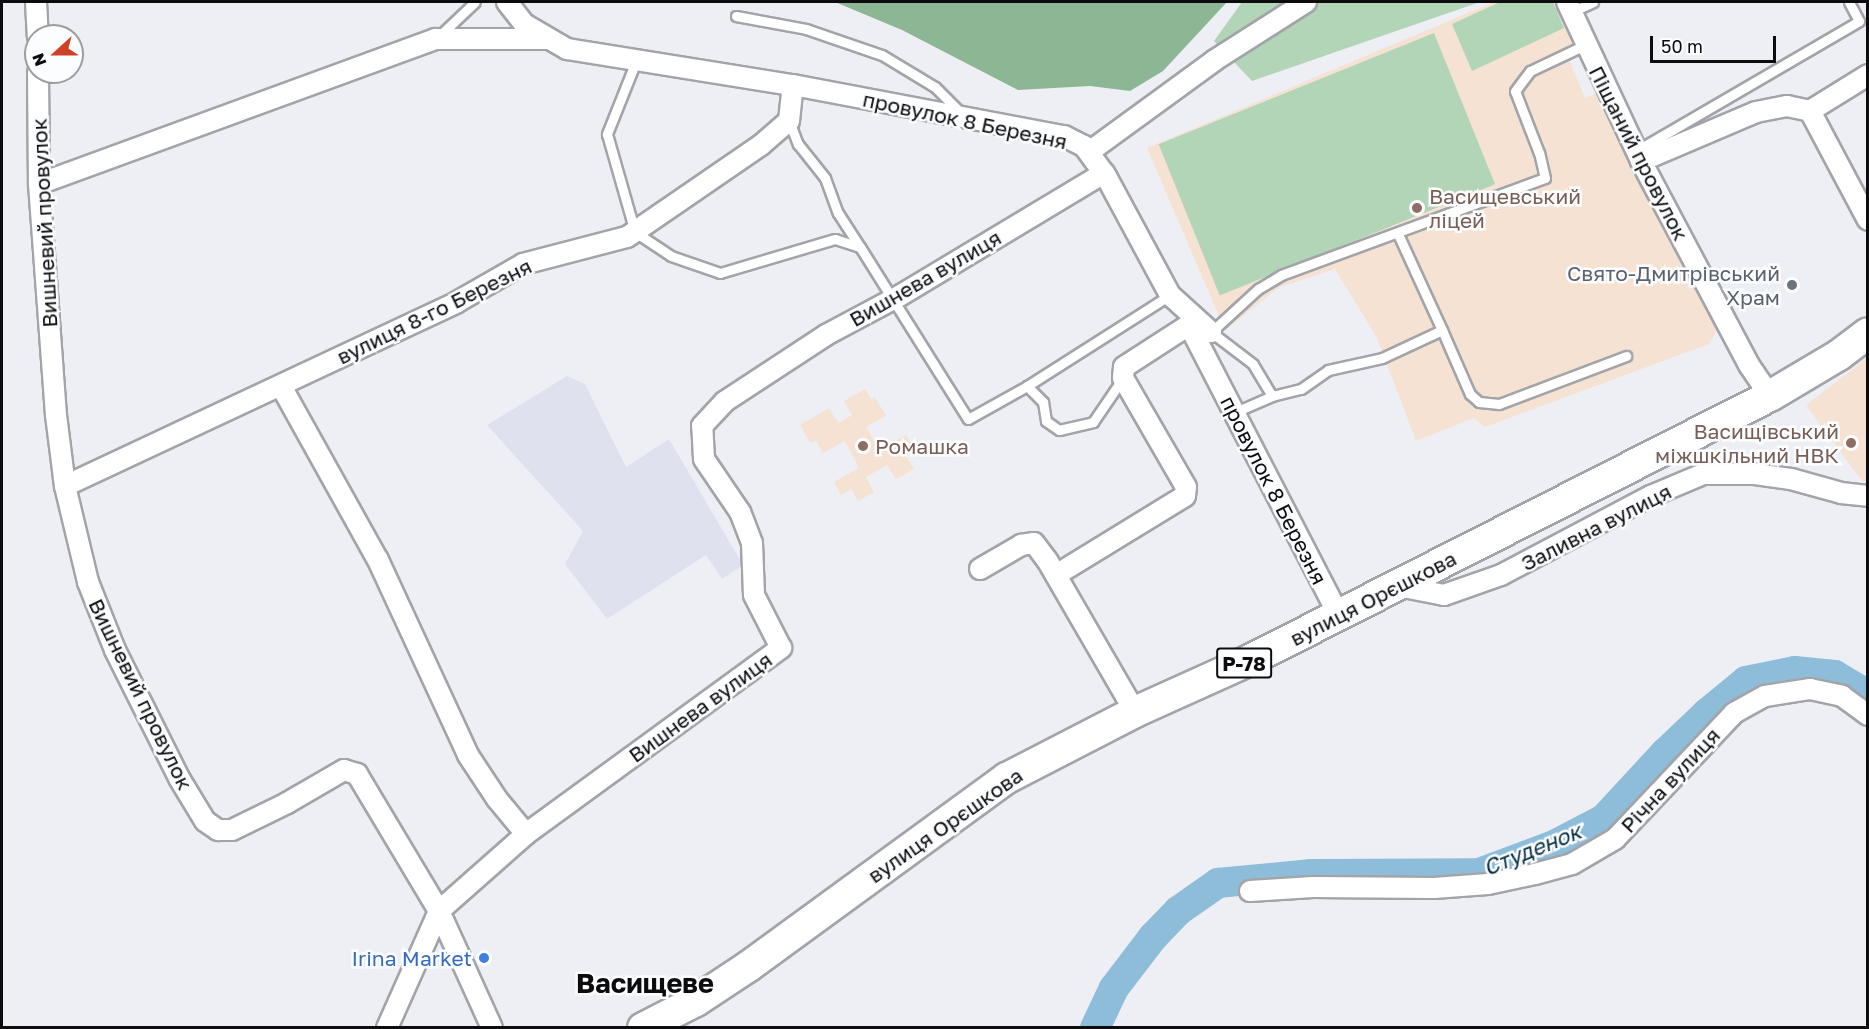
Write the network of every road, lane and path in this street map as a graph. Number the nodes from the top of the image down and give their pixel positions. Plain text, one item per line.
1 (36, 2) edge
2 (475, 2) edge
3 (507, 2) edge
4 (1306, 2) edge
5 (1593, 2) edge
6 (1849, 2) edge
7 (1569, 7) edge
8 (736, 16) dead end
9 (37, 24) edge
10 (435, 39) junction
11 (549, 39) junction
12 (1585, 45) junction
13 (636, 61) junction
14 (1868, 75) edge
15 (38, 84) edge
16 (793, 85) junction
17 (1810, 111) junction
18 (967, 119) junction
19 (789, 121) junction
20 (1089, 153) junction
21 (1639, 156) junction
22 (1104, 174) junction
23 (39, 184) junction
24 (1868, 220) edge
25 (635, 232) junction
26 (1398, 234) junction
27 (860, 247) junction
28 (1170, 295) junction
29 (893, 298) junction
30 (1189, 325) junction
31 (1442, 330) junction
32 (1210, 332) junction
33 (1868, 333) edge
34 (1626, 356) dead end
35 (1123, 378) junction
36 (281, 386) junction
37 (1027, 386) junction
38 (1272, 396) junction
39 (1770, 396) junction
40 (1233, 413) junction
41 (65, 486) junction
42 (1868, 496) edge
43 (980, 570) dead end
44 (1056, 575) junction
45 (1398, 586) junction
46 (1339, 615) junction
47 (1135, 712) junction
48 (1868, 715) edge
49 (526, 834) junction
50 (1250, 891) dead end
51 (440, 911) junction
52 (387, 1028) edge
53 (492, 1028) edge
54 (643, 1028) edge

1 - 9 street
2 - 10 lane
3 - 11 street, провулок 8 Березня
4 - 20 street
5 - 7 lane
6 - 21 lane
7 - 12 street, Піщаний провулок
8 - 18 lane
10 - 11 street
10 - 23 street
11 - 13 street, провулок 8 Березня
12 - 21 street, Піщаний провулок
12 - 26 lane
13 - 16 street, провулок 8 Березня
13 - 25 lane
14 - 17 street
15 - 23 street, Вишневий провулок
16 - 18 street, провулок 8 Березня
16 - 19 street
17 - 21 street
17 - 24 street
18 - 20 street, провулок 8 Березня
19 - 25 street, вулиця 8-го Березня
19 - 27 lane
20 - 22 street, провулок 8 Березня
21 - 39 street, Піщаний провулок
22 - 28 street, провулок 8 Березня
22 - 29 street, Вишнева вулиця
23 - 41 street, Вишневий провулок
25 - 27 lane
25 - 36 street, вулиця 8-го Березня
26 - 31 lane
26 - 32 lane
27 - 29 lane
28 - 32 street, провулок 8 Березня
28 - 37 lane
29 - 37 lane
29 - 49 street, Вишнева вулиця
30 - 32 street
30 - 35 street
30 - 40 street, провулок 8 Березня
31 - 34 lane
31 - 38 lane
32 - 38 lane
33 - 39 main road, вулиця Орєшкова / Р-78
35 - 37 lane
35 - 44 street
36 - 41 street, вулиця 8-го Березня
36 - 49 street
38 - 40 lane
39 - 45 main road, вулиця Орєшкова / Р-78
40 - 46 street, провулок 8 Березня
41 - 51 street, Вишневий провулок
42 - 45 street, Заливна вулиця
43 - 44 street
44 - 47 street
45 - 46 main road, вулиця Орєшкова / Р-78
46 - 47 main road, вулиця Орєшкова / Р-78
47 - 54 main road, вулиця Орєшкова / Р-78
48 - 50 street, Річна вулиця
49 - 51 street, Вишнева вулиця
51 - 52 street, Вишнева вулиця
51 - 53 street, Вишневий провулок

